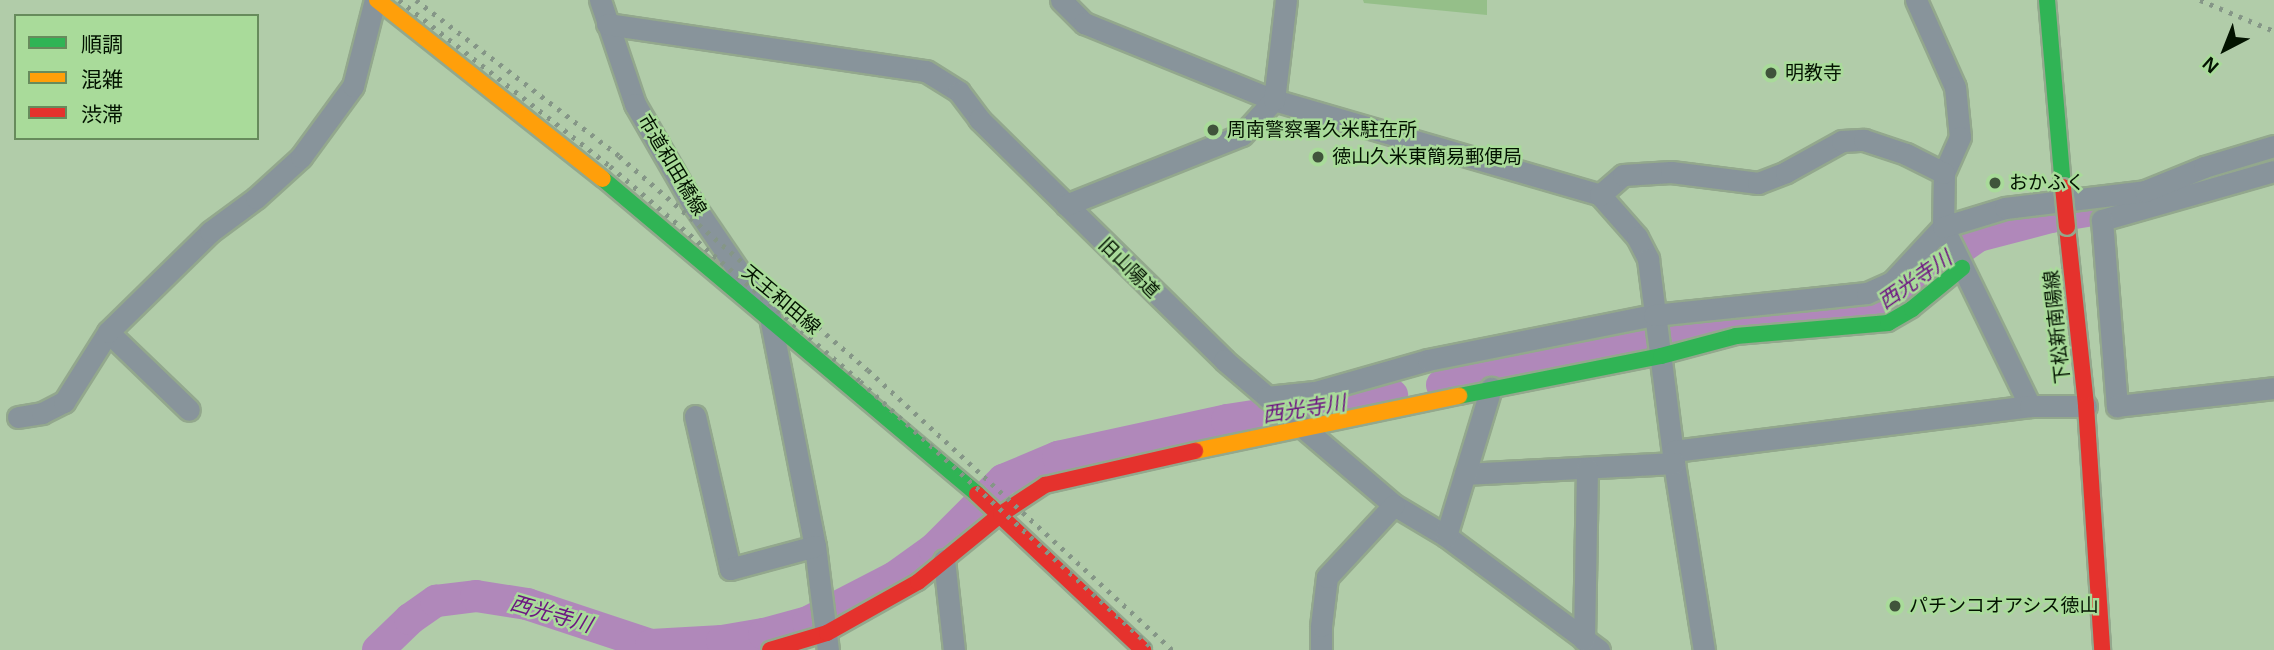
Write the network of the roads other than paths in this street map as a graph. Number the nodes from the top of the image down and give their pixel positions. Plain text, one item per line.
1 (376, 0) edge
2 (600, 0) edge
3 (1061, 0) edge
4 (1286, 0) edge
5 (1916, 0) edge
6 (2047, 0) edge
7 (607, 24) junction
8 (1274, 100) junction
9 (2274, 146) edge
10 (2274, 171) edge
11 (1944, 173) junction
12 (1600, 195) junction
13 (1066, 205) junction
14 (1943, 227) junction
15 (1962, 268) junction
16 (1654, 315) junction
17 (770, 317) junction
18 (108, 332) junction
19 (1661, 356) junction
20 (1491, 388) junction
21 (2274, 388) edge
22 (1267, 397) junction
23 (2086, 405) junction
24 (2030, 406) junction
25 (189, 410) dead end
26 (695, 416) dead end
27 (18, 417) dead end
28 (1303, 426) junction
29 (1674, 457) junction
30 (1587, 468) junction
31 (1465, 474) junction
32 (1394, 505) junction
33 (1001, 514) junction
34 (1446, 536) junction
35 (815, 545) junction
36 (944, 560) junction
37 (827, 642) edge
38 (1592, 645) edge
39 (770, 650) edge
40 (954, 650) edge
41 (1143, 650) edge
42 (1321, 650) edge
43 (1704, 650) edge
44 (2102, 650) edge

1 - 17 street, 天王和田線
1 - 18 street
2 - 7 street, 市道和田橋線
3 - 8 street
4 - 8 street
5 - 11 street
6 - 23 street, 下松新南陽線, bridge
7 - 13 street, 旧山陽道
7 - 17 street, 市道和田橋線
8 - 12 street
8 - 13 street
9 - 14 street
10 - 21 street
11 - 12 street
11 - 14 street
12 - 16 street
13 - 22 street, 旧山陽道
14 - 15 street
14 - 16 street
15 - 19 street
15 - 24 street
16 - 19 street
16 - 22 street
17 - 33 street, 天王和田線
17 - 35 street
18 - 25 street
18 - 27 street
19 - 20 street
19 - 29 street
20 - 28 street
20 - 31 street
22 - 28 street, 旧山陽道
23 - 24 street
23 - 44 street, 下松新南陽線
24 - 29 street
26 - 35 street
28 - 32 street, 旧山陽道
28 - 33 street
29 - 30 street
29 - 43 street
30 - 31 street
30 - 38 street
31 - 34 street
32 - 34 street, 旧山陽道
32 - 42 street
33 - 36 street
33 - 41 street, 天王和田線
34 - 38 street, 旧山陽道
35 - 37 street
36 - 37 street
36 - 40 street
37 - 39 street

